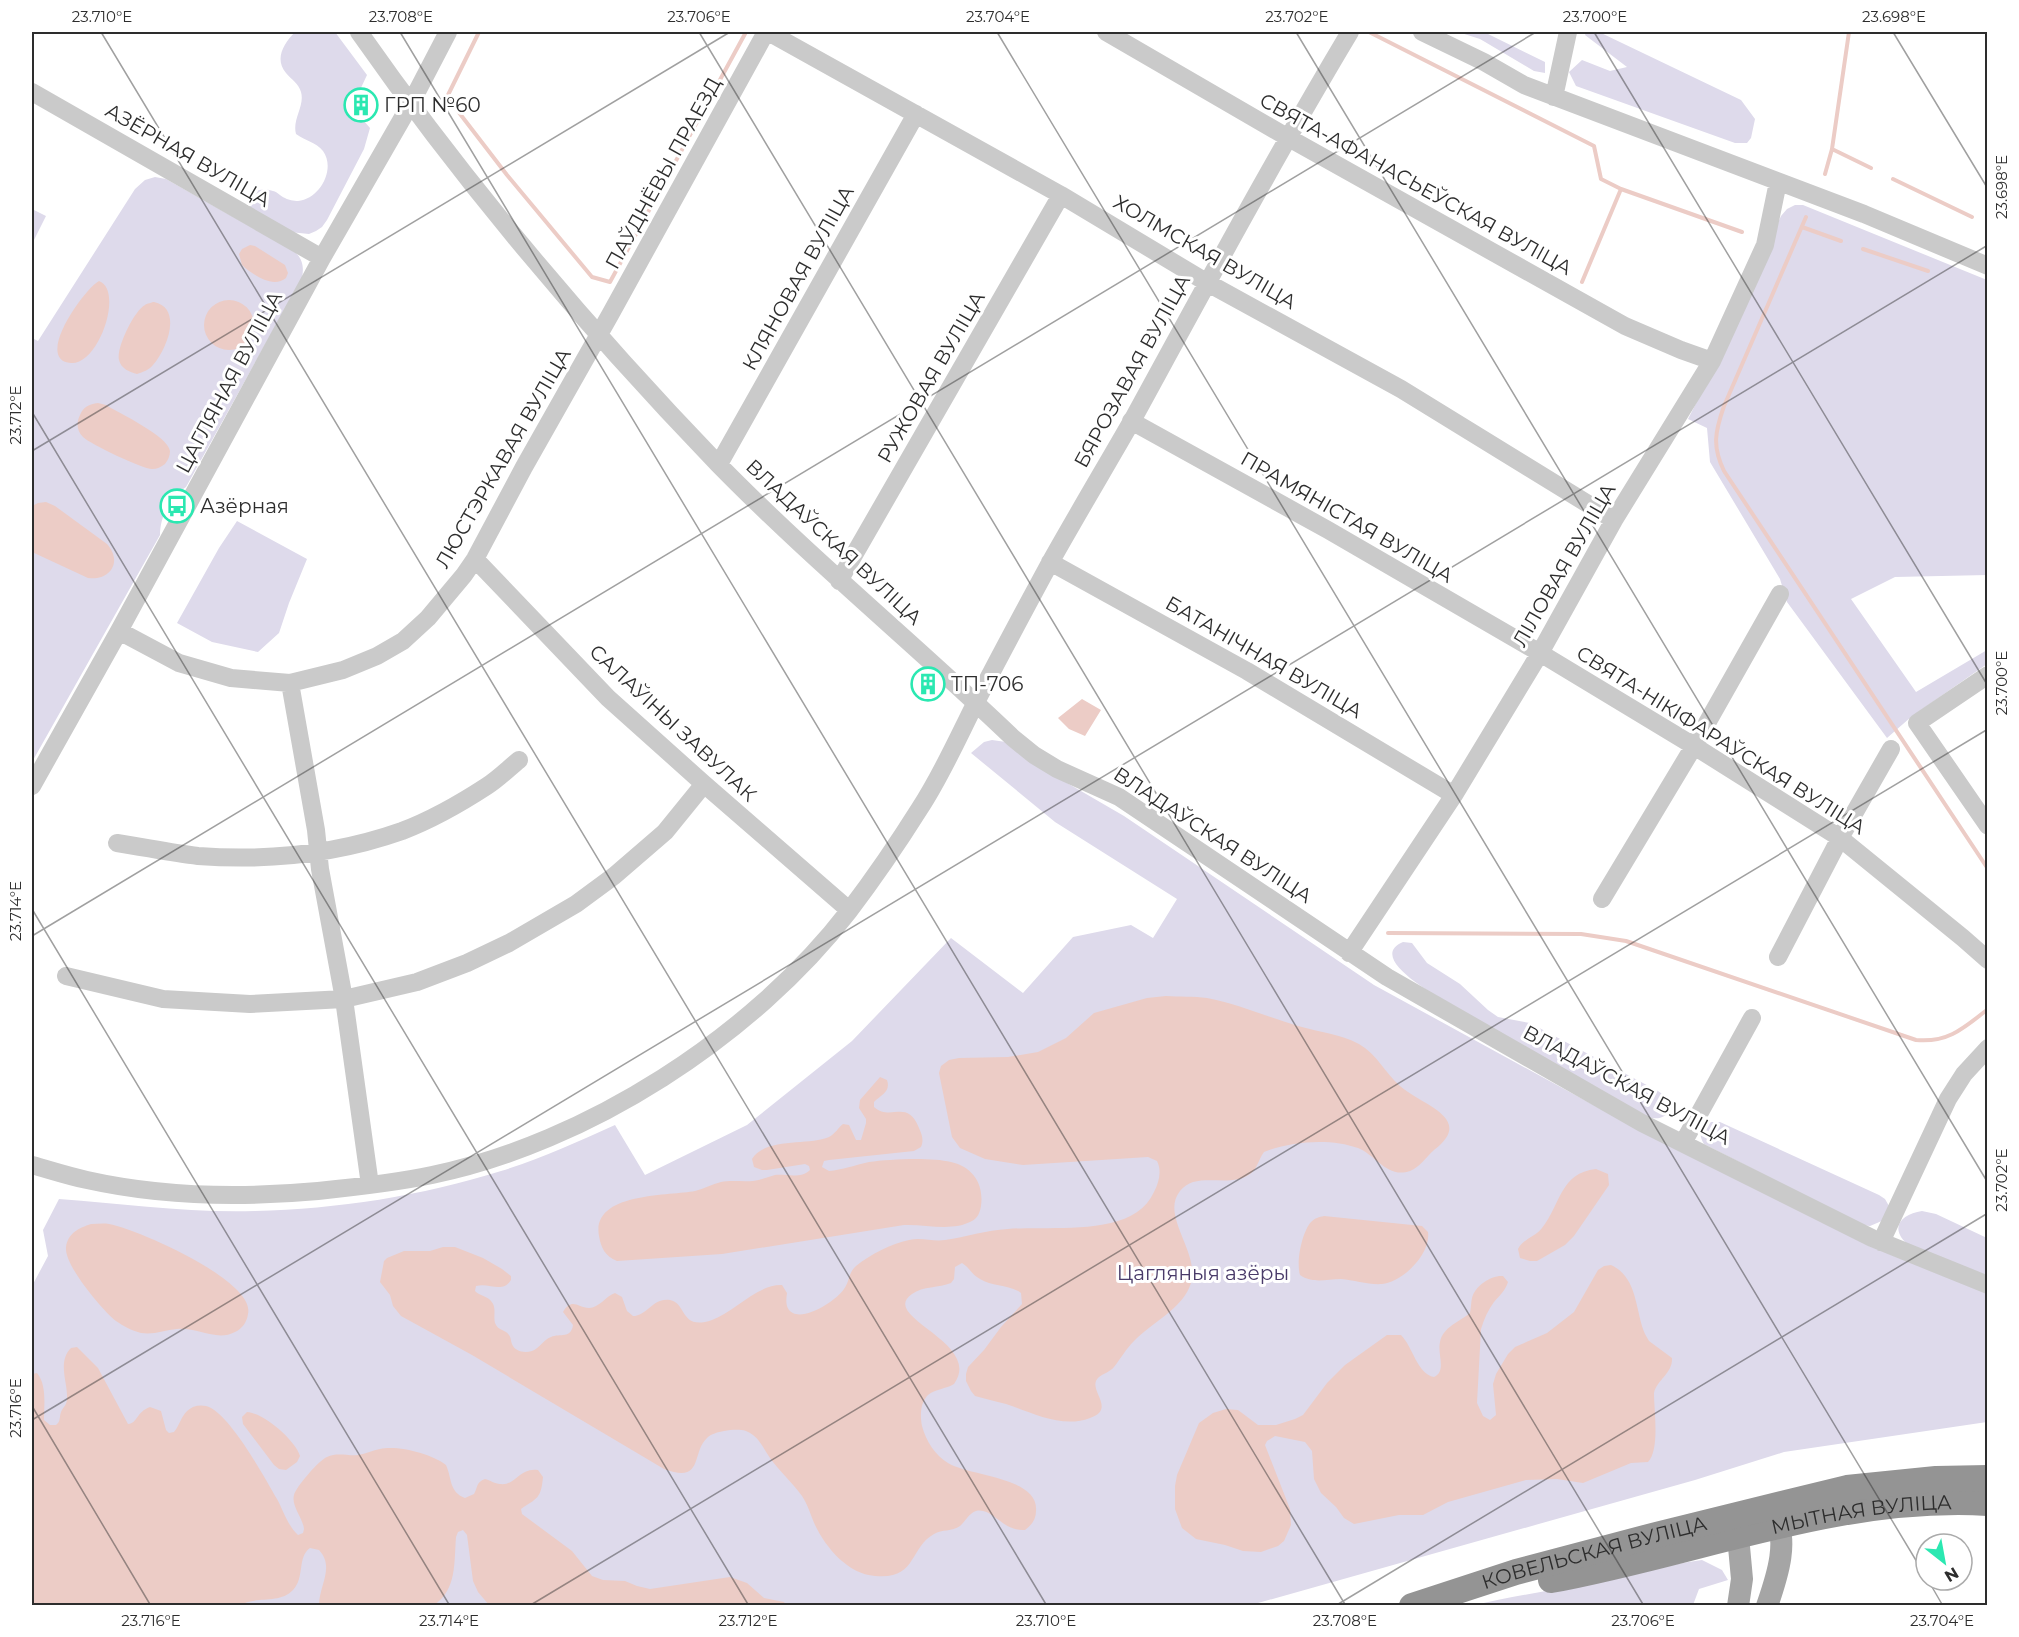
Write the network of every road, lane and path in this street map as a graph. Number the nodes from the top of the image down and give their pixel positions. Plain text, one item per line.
1 (359, 32) edge
2 (448, 32) edge
3 (767, 32) edge
4 (1106, 32) edge
5 (1350, 32) edge
6 (1422, 32) edge
7 (1568, 32) edge
8 (32, 92) edge
9 (1554, 97) junction
10 (410, 105) junction
11 (916, 114) junction
12 (1287, 137) junction
13 (1778, 182) junction
14 (1061, 195) junction
15 (322, 258) junction
16 (1988, 266) edge
17 (1206, 282) junction
18 (599, 336) junction
19 (1712, 361) junction
20 (1131, 421) junction
21 (719, 464) junction
22 (1614, 520) junction
23 (475, 559) junction
24 (1050, 562) junction
25 (839, 581) junction
26 (1780, 594) dead end
27 (119, 631) junction
28 (1540, 653) junction
29 (1988, 675) edge
30 (290, 683) junction
31 (976, 703) junction
32 (1694, 746) junction
33 (1892, 748) dead end
34 (519, 760) dead end
35 (704, 784) junction
36 (32, 786) edge
37 (1454, 795) junction
38 (1988, 826) edge
39 (1840, 838) junction
40 (117, 843) dead end
41 (318, 852) junction
42 (1602, 899) dead end
43 (849, 910) junction
44 (1349, 953) junction
45 (1778, 957) dead end
46 (1988, 960) edge
47 (66, 976) dead end
48 (344, 999) junction
49 (1752, 1017) dead end
50 (1988, 1048) edge
51 (1683, 1143) junction
52 (32, 1165) edge
53 (369, 1185) junction
54 (1881, 1242) junction
55 (1988, 1285) edge
56 (1988, 1478) edge
57 (1988, 1503) edge
58 (1757, 1521) junction
59 (1415, 1605) edge
60 (1738, 1605) edge
61 (1767, 1605) edge

1 - 10 street, ВЛАДАЎСКАЯ ВУЛІЦА
2 - 10 street, ЦАГЛЯНАЯ ВУЛІЦА
3 - 11 street, ХОЛМСКАЯ ВУЛІЦА
3 - 18 street, ПАЎДНЁВЫ ПРАЕЗД
4 - 12 street, СВЯТА-АФАНАСЬЕЎСКАЯ ВУЛІЦА
5 - 12 street, БЯРОЗАВАЯ ВУЛІЦА
6 - 9 street
7 - 9 street
8 - 15 street, АЗЁРНАЯ ВУЛІЦА
9 - 13 street
10 - 15 street, ЦАГЛЯНАЯ ВУЛІЦА
10 - 18 street, ВЛАДАЎСКАЯ ВУЛІЦА
11 - 14 street, ХОЛМСКАЯ ВУЛІЦА
11 - 21 street, КЛЯНОВАЯ ВУЛІЦА
12 - 17 street, БЯРОЗАВАЯ ВУЛІЦА
12 - 19 street, СВЯТА-АФАНАСЬЕЎСКАЯ ВУЛІЦА
13 - 16 street
13 - 19 street, ЛІЛОВАЯ ВУЛІЦА
14 - 17 street, ХОЛМСКАЯ ВУЛІЦА
14 - 25 street, РУЖОВАЯ ВУЛІЦА
15 - 27 street, ЦАГЛЯНАЯ ВУЛІЦА
17 - 20 street, БЯРОЗАВАЯ ВУЛІЦА
17 - 22 street, ХОЛМСКАЯ ВУЛІЦА
18 - 21 street, ВЛАДАЎСКАЯ ВУЛІЦА
18 - 23 street, ЛЮСТЭРКАВАЯ ВУЛІЦА
19 - 22 street, ЛІЛОВАЯ ВУЛІЦА
20 - 24 street, БЯРОЗАВАЯ ВУЛІЦА
20 - 28 street, ПРАМЯНІСТАЯ ВУЛІЦА
21 - 25 street, ВЛАДАЎСКАЯ ВУЛІЦА
22 - 28 street, ЛІЛОВАЯ ВУЛІЦА
23 - 30 street, ЛЮСТЭРКАВАЯ ВУЛІЦА
23 - 35 street, САЛАЎІНЫ ЗАВУЛАК
24 - 31 street, БЯРОЗАВАЯ ВУЛІЦА
24 - 37 street, БАТАНІЧНАЯ ВУЛІЦА
25 - 31 street, ВЛАДАЎСКАЯ ВУЛІЦА
26 - 32 street
27 - 30 street, ЛЮСТЭРКАВАЯ ВУЛІЦА
27 - 36 street, ЦАГЛЯНАЯ ВУЛІЦА
28 - 32 street, СВЯТА-НІКІФАРАЎСКАЯ ВУЛІЦА
28 - 37 street, ЛІЛОВАЯ ВУЛІЦА
29 - 38 street
30 - 41 street
31 - 43 street, БЯРОЗАВАЯ ВУЛІЦА
31 - 44 street, ВЛАДАЎСКАЯ ВУЛІЦА
32 - 39 street, СВЯТА-НІКІФАРАЎСКАЯ ВУЛІЦА
32 - 42 street
33 - 39 street
34 - 41 street
35 - 43 street, САЛАЎІНЫ ЗАВУЛАК
35 - 48 street
37 - 44 street, ЛІЛОВАЯ ВУЛІЦА
39 - 45 street
39 - 46 street, СВЯТА-НІКІФАРАЎСКАЯ ВУЛІЦА
40 - 41 street
41 - 48 street
43 - 53 street, БЯРОЗАВАЯ ВУЛІЦА
44 - 51 street, ВЛАДАЎСКАЯ ВУЛІЦА
47 - 48 street
48 - 53 street
49 - 51 street
50 - 54 street
51 - 54 street, ВЛАДАЎСКАЯ ВУЛІЦА
52 - 53 street, БЯРОЗАВАЯ ВУЛІЦА
54 - 55 street, ВЛАДАЎСКАЯ ВУЛІЦА
56 - 58 highway, МЫТНАЯ ВУЛІЦА
57 - 58 highway, МЫТНАЯ ВУЛІЦА
58 - 59 highway
58 - 60 main road
58 - 61 main road

